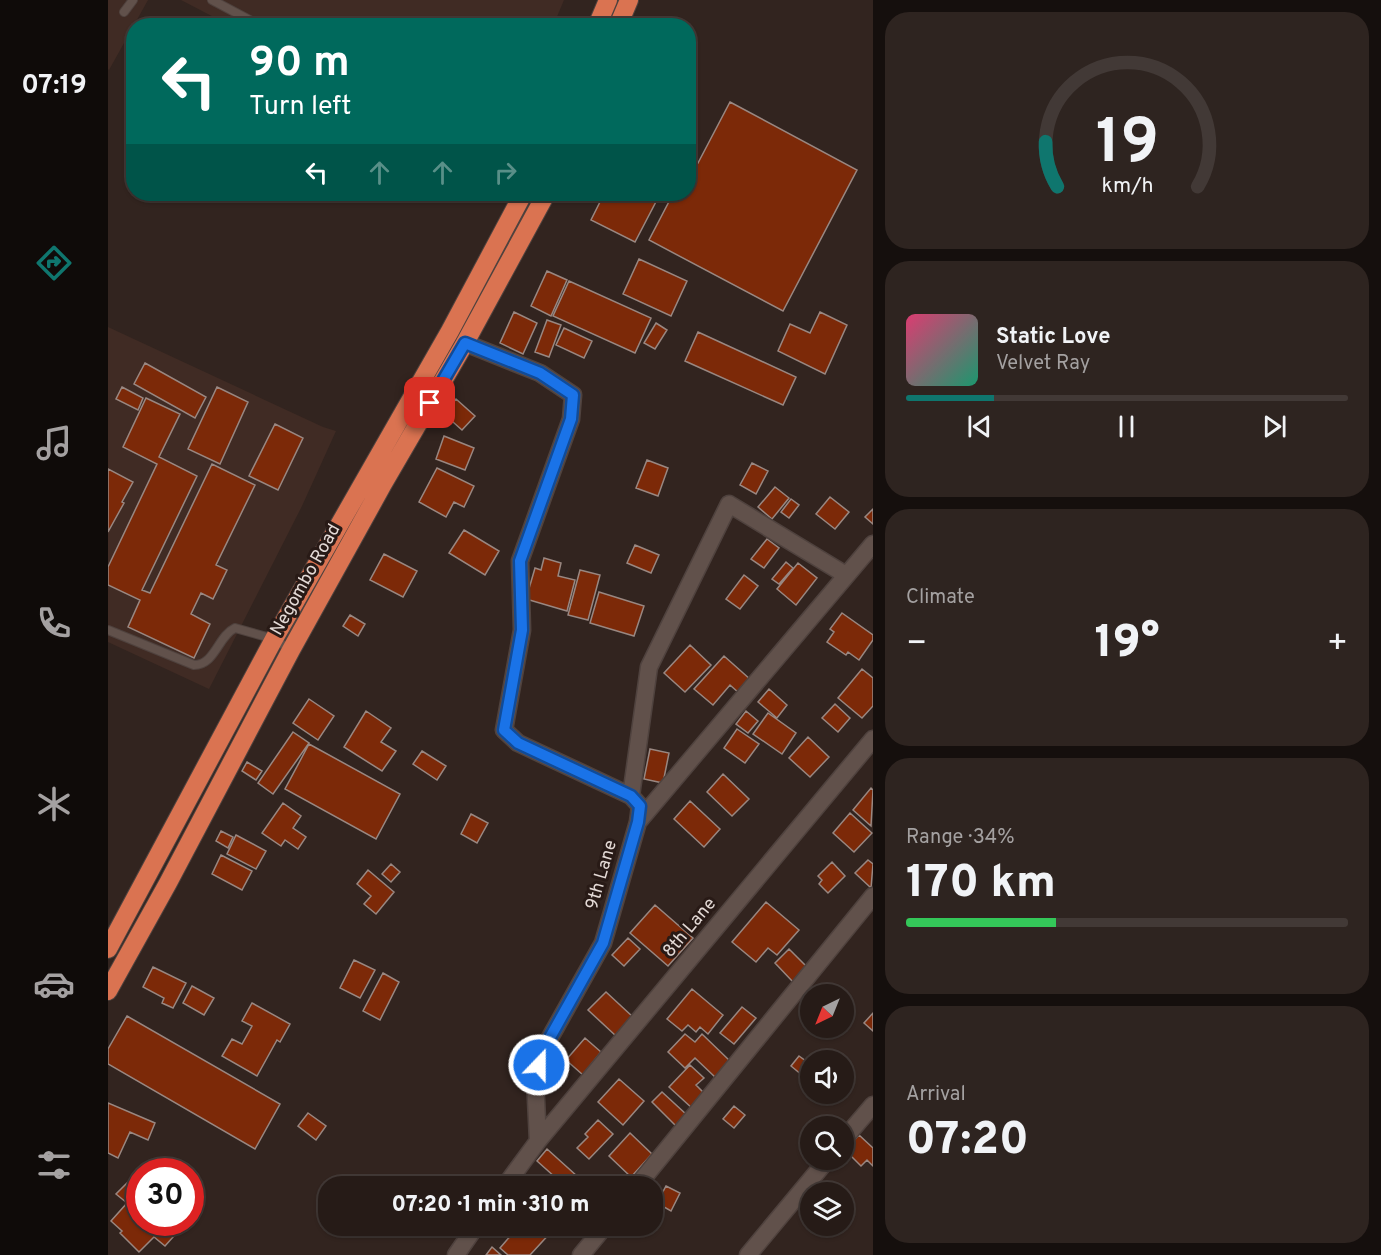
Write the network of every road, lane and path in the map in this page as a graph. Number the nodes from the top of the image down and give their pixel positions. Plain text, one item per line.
1 (134, 0) edge
2 (212, 0) edge
3 (608, 0) edge
4 (628, 0) edge
5 (124, 12) dead end
6 (246, 18) edge
7 (600, 18) edge
8 (621, 18) edge
9 (519, 201) edge
10 (542, 201) edge
11 (465, 343) junction
12 (873, 544) edge
13 (846, 575) junction
14 (108, 630) edge
15 (274, 639) junction
16 (291, 650) junction
17 (873, 739) edge
18 (631, 796) junction
19 (638, 822) junction
20 (873, 896) edge
21 (108, 949) edge
22 (108, 991) edge
23 (873, 1104) edge
24 (854, 1127) edge
25 (538, 1141) junction
26 (819, 1170) edge
27 (512, 1176) edge
28 (645, 1176) edge
29 (469, 1236) edge
30 (597, 1236) edge
31 (456, 1255) edge
32 (581, 1255) edge
33 (748, 1255) edge

1 - 5 lane
2 - 6 lane
3 - 7 highway
4 - 8 highway
9 - 15 highway, Negombo Road
10 - 11 highway, Negombo Road
11 - 16 highway, Negombo Road
11 - 18 street
12 - 13 street, 9th Lane
13 - 18 street
13 - 19 street, 9th Lane
14 - 15 lane
15 - 16 lane
15 - 21 highway, Negombo Road
16 - 22 highway, Negombo Road
17 - 25 street, 8th Lane
18 - 19 street
19 - 25 street, 9th Lane
20 - 28 street
23 - 24 street
25 - 27 street, 8th Lane
26 - 33 street
29 - 31 street
30 - 32 street

